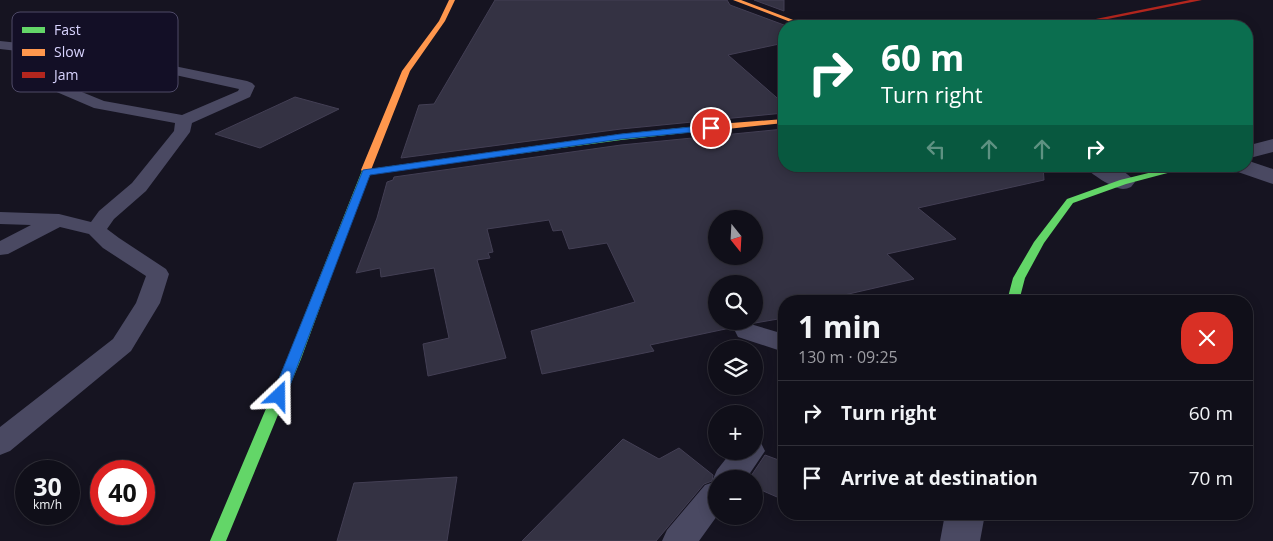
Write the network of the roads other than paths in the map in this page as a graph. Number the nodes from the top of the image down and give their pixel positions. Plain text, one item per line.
1 (452, 0) edge
2 (736, 0) edge
3 (1199, 0) edge
4 (790, 20) edge
5 (1095, 20) edge
6 (178, 71) edge
7 (68, 92) edge
8 (184, 120) junction
9 (778, 122) edge
10 (1273, 145) edge
11 (1253, 150) edge
12 (1253, 170) edge
13 (366, 172) junction
14 (1106, 172) edge
15 (1165, 172) edge
16 (1273, 177) edge
17 (1124, 182) junction
18 (0, 218) edge
19 (59, 220) junction
20 (96, 230) junction
21 (0, 249) edge
22 (1015, 295) edge
23 (746, 331) dead end
24 (778, 341) edge
25 (0, 443) edge
26 (743, 460) edge
27 (735, 470) edge
28 (708, 504) edge
29 (964, 520) edge
30 (218, 541) edge
31 (679, 541) edge
32 (960, 541) edge

1 - 13 street
2 - 4 street
3 - 5 street
6 - 8 lane
7 - 8 lane
8 - 20 lane
9 - 13 street
10 - 11 street
12 - 16 street
13 - 30 street
14 - 17 street
15 - 17 street
17 - 22 street
18 - 19 lane
19 - 20 lane
19 - 21 lane
20 - 25 lane
23 - 24 lane
26 - 27 lane
28 - 31 lane
29 - 32 street

